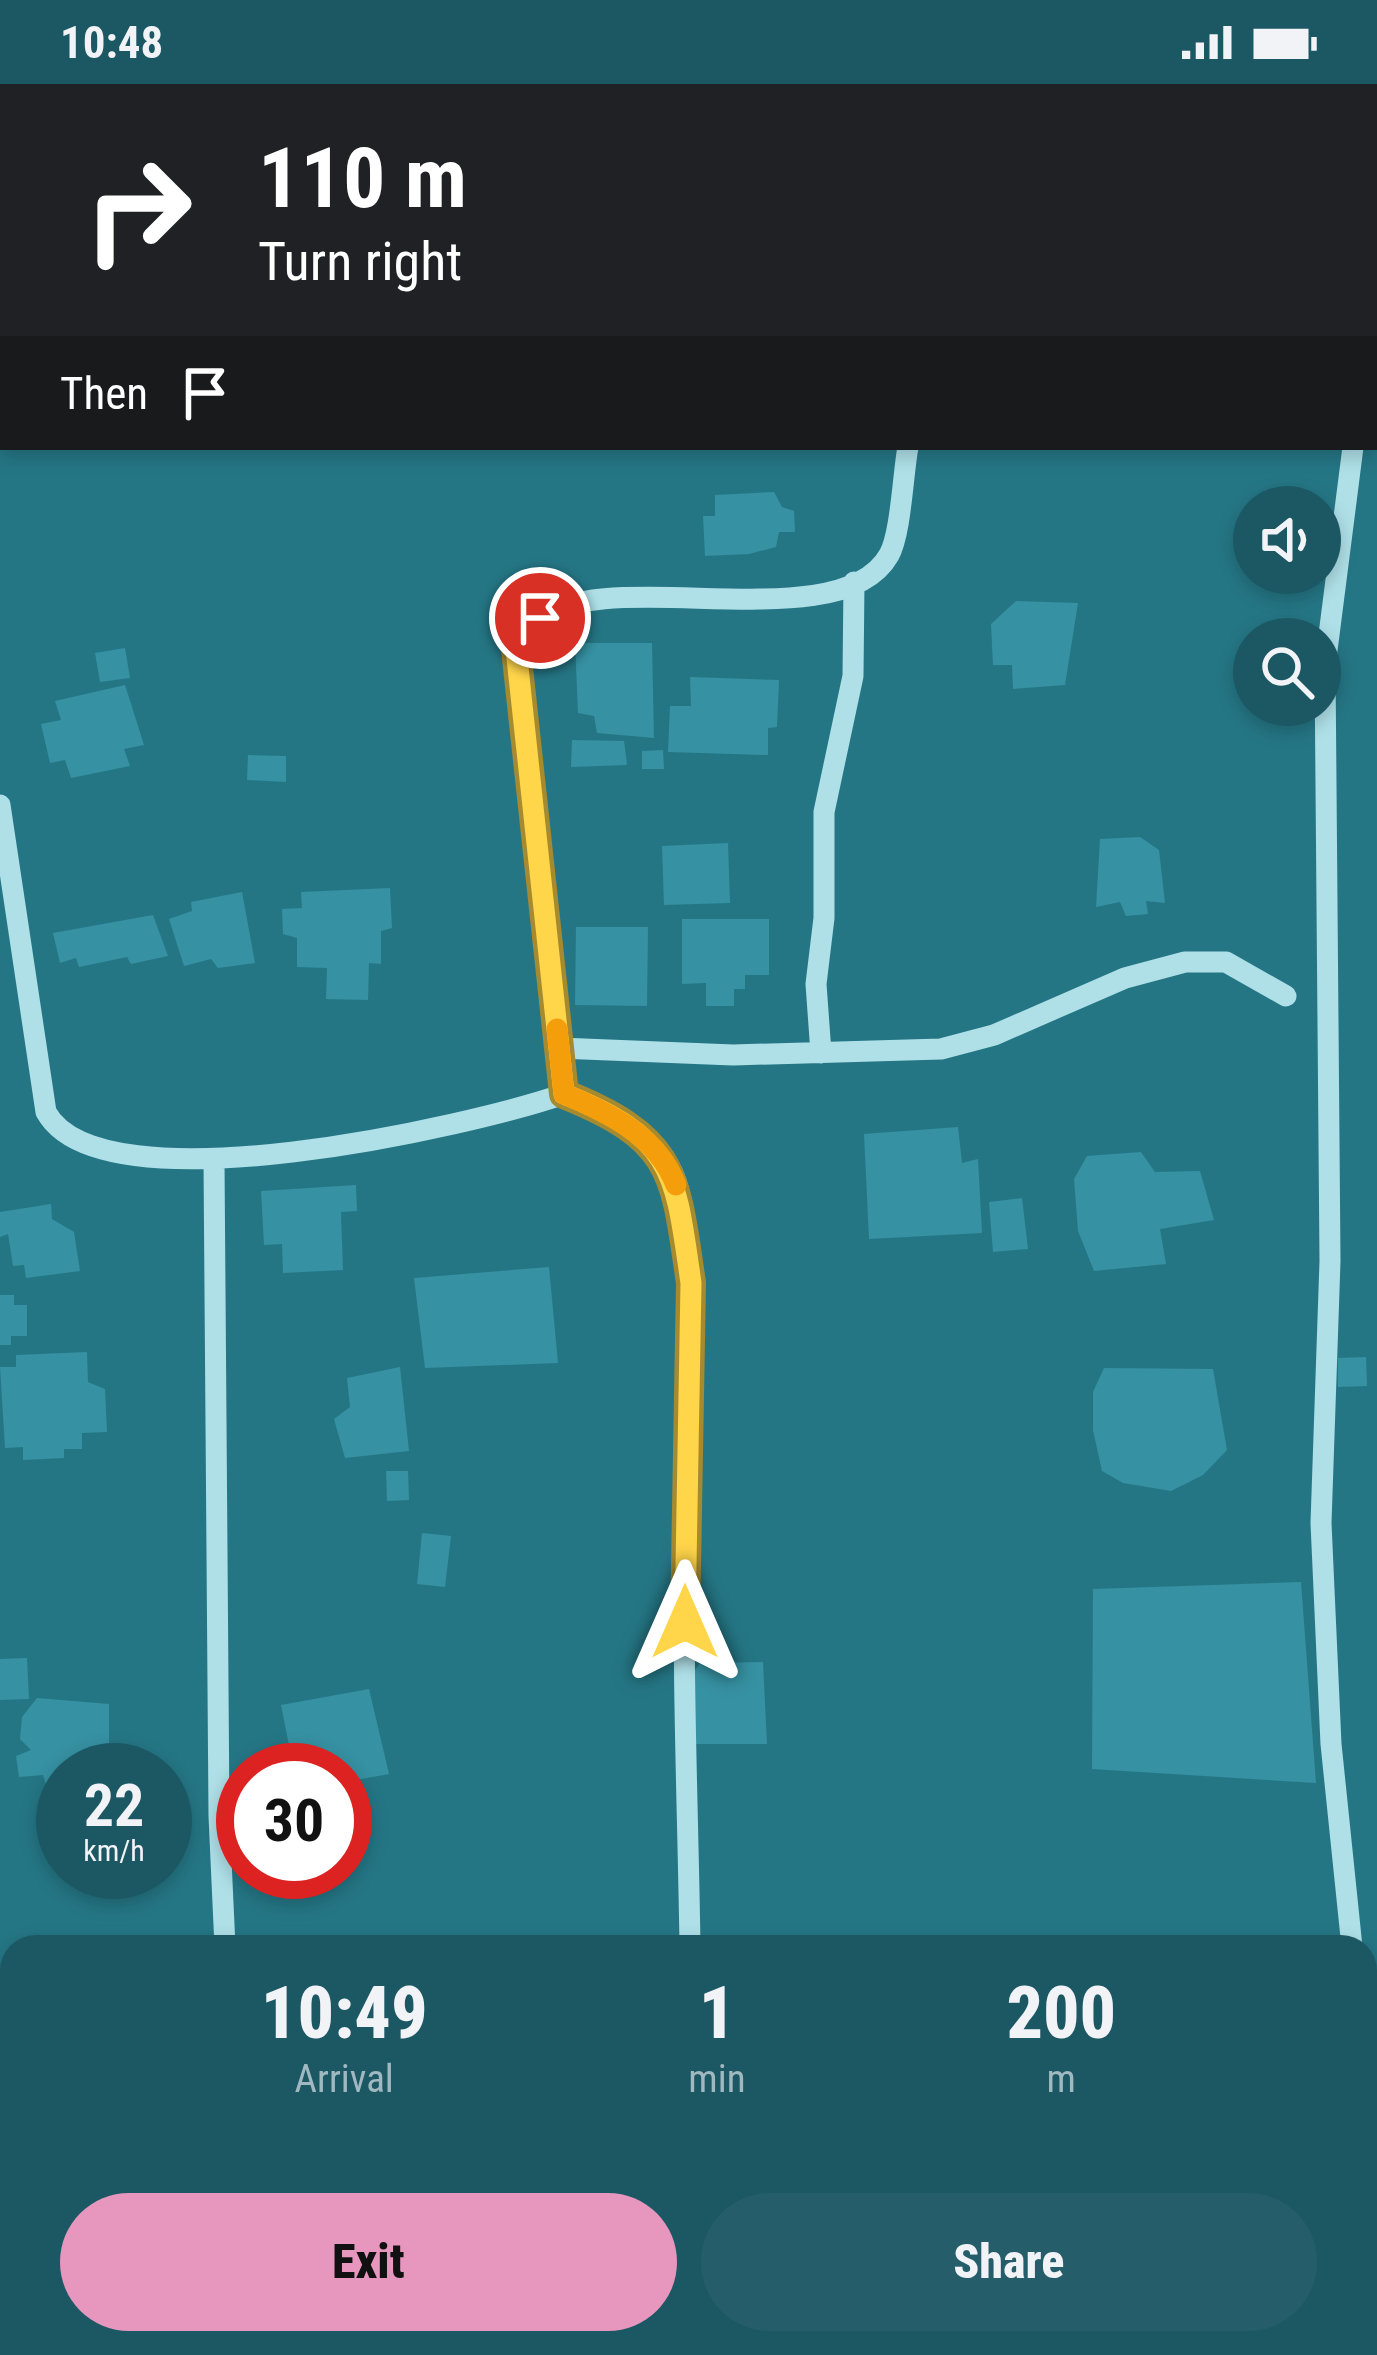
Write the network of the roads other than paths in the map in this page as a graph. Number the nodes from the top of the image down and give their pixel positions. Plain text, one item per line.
1 (907, 450) edge
2 (1353, 450) edge
3 (854, 582) junction
4 (0, 805) edge
5 (1286, 996) dead end
6 (559, 1048) junction
7 (821, 1053) junction
8 (564, 1094) junction
9 (214, 1160) junction
10 (224, 1935) edge
11 (689, 1935) edge
12 (1351, 1935) edge

1 - 3 street
2 - 12 street
3 - 6 street
3 - 7 street
4 - 9 street
5 - 7 street
6 - 7 street
6 - 8 street
8 - 9 street
8 - 11 street
9 - 10 street

